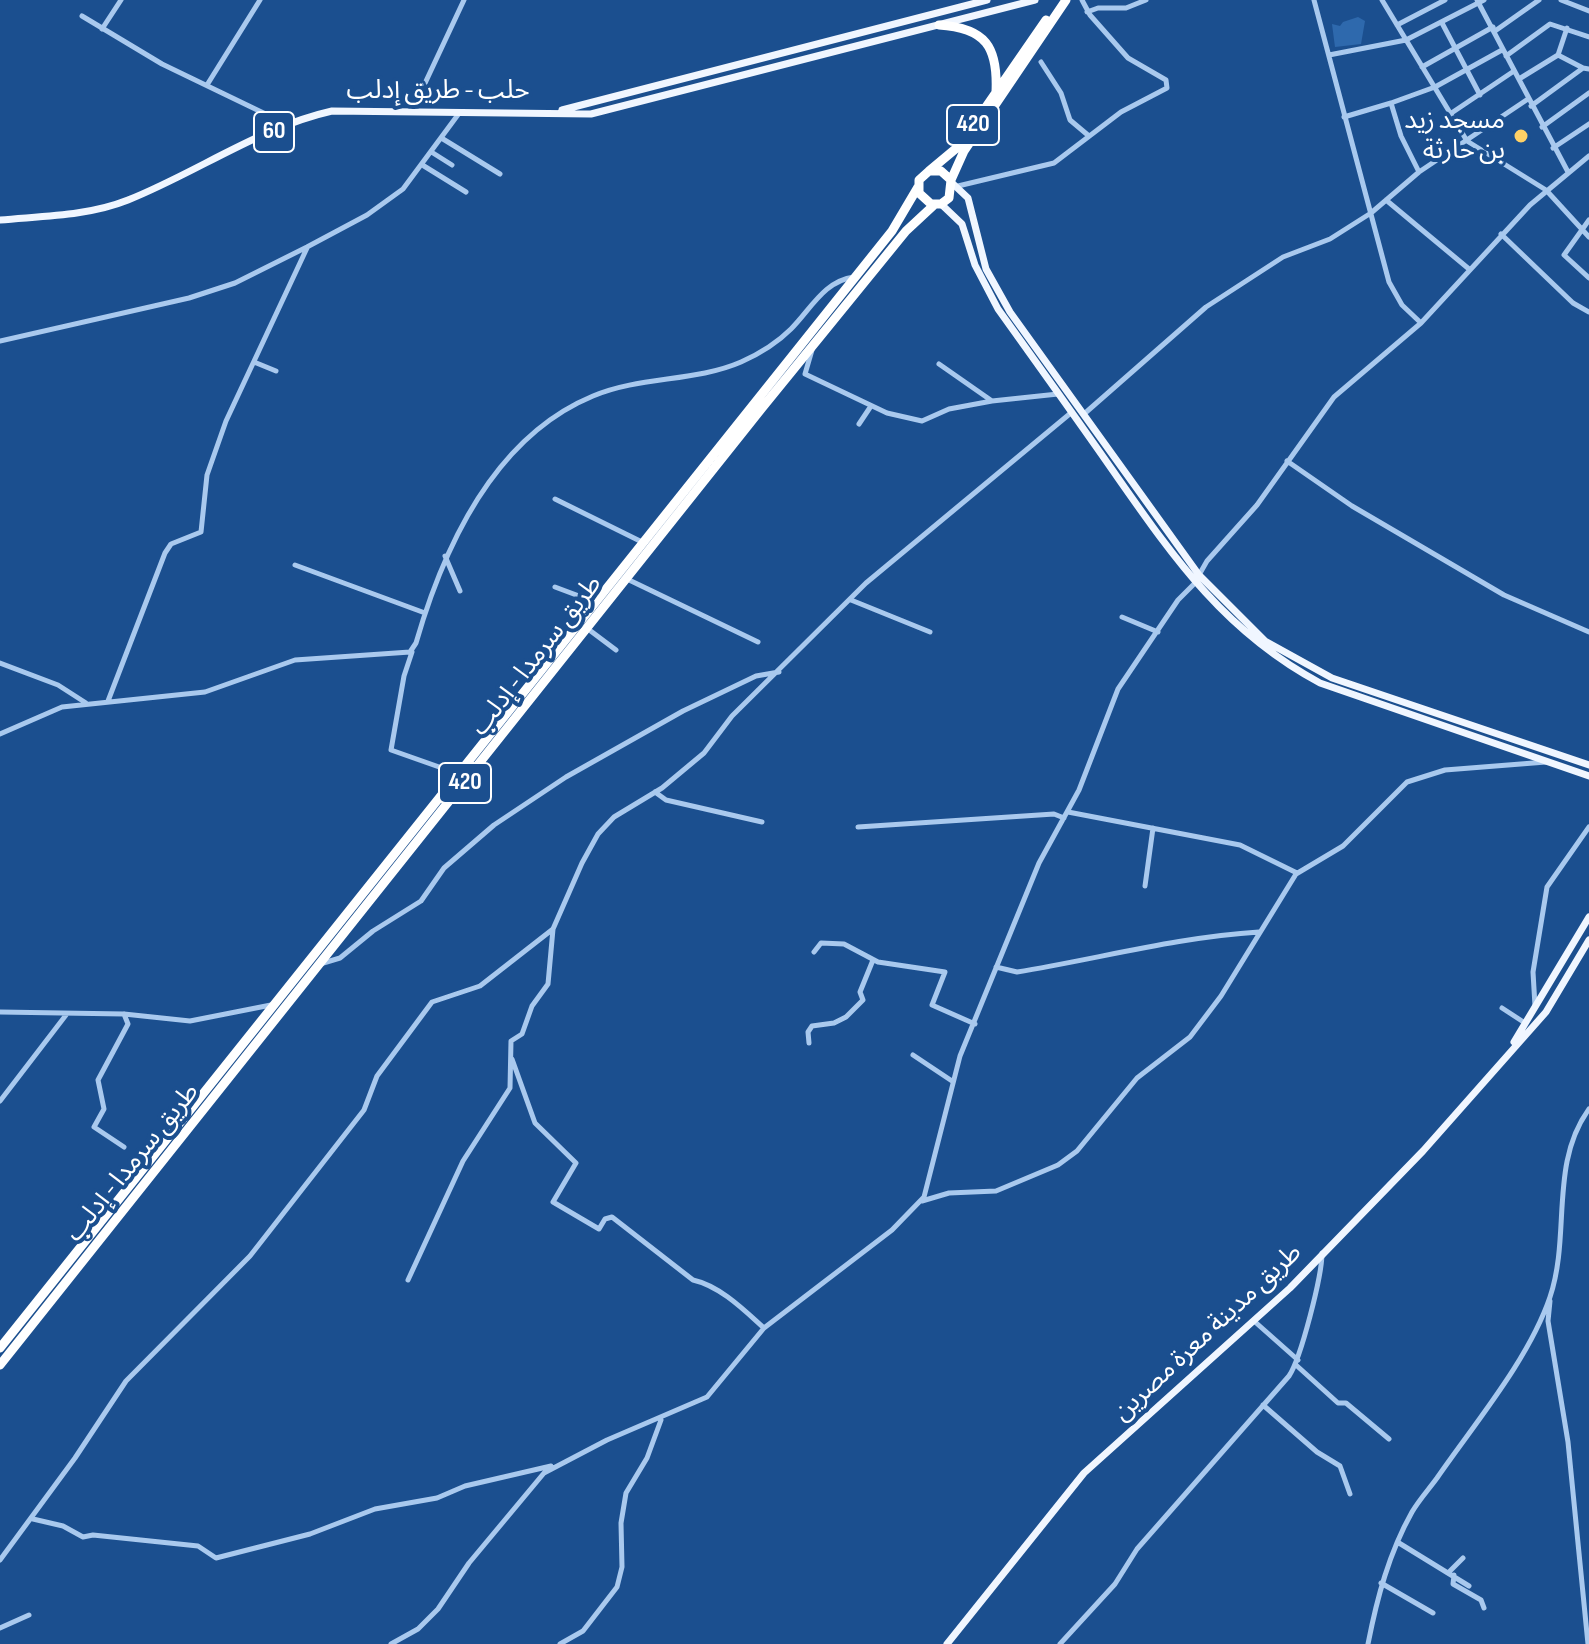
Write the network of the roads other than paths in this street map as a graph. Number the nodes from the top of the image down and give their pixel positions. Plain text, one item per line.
1 (121, 0) edge
2 (260, 0) edge
3 (464, 0) edge
4 (984, 0) edge
5 (1035, 0) edge
6 (1059, 0) edge
7 (1066, 0) edge
8 (1082, 0) edge
9 (1146, 0) edge
10 (1314, 0) edge
11 (1382, 0) edge
12 (1445, 0) edge
13 (1539, 0) edge
14 (1561, 0) edge
15 (1480, 1) edge
16 (1589, 11) edge
17 (1087, 12) junction
18 (82, 16) dead end
19 (937, 20) junction
20 (1442, 23) junction
21 (1397, 25) junction
22 (1567, 28) junction
23 (102, 29) junction
24 (1494, 29) junction
25 (1589, 37) edge
26 (1406, 40) junction
27 (1456, 47) junction
28 (1504, 53) junction
29 (1329, 55) junction
30 (1558, 55) junction
31 (1041, 62) dead end
32 (1422, 67) junction
33 (1586, 68) edge
34 (1468, 69) junction
35 (1514, 71) junction
36 (1519, 79) junction
37 (207, 86) junction
38 (1435, 87) junction
39 (996, 93) junction
40 (1589, 93) edge
41 (1480, 95) junction
42 (1529, 102) junction
43 (1391, 103) junction
44 (412, 111) junction
45 (460, 111) junction
46 (560, 111) junction
47 (1450, 114) junction
48 (1344, 117) junction
49 (1589, 124) edge
50 (1542, 127) junction
51 (284, 128) junction
52 (1089, 136) junction
53 (443, 139) junction
54 (1467, 141) junction
55 (1553, 148) junction
56 (433, 153) junction
57 (1589, 156) edge
58 (452, 165) dead end
59 (424, 166) junction
60 (929, 171) junction
61 (1419, 172) junction
62 (1568, 172) junction
63 (500, 174) dead end
64 (953, 182) junction
65 (918, 187) junction
66 (1546, 190) junction
67 (466, 192) dead end
68 (1386, 200) junction
69 (937, 204) junction
70 (1371, 213) junction
71 (0, 220) edge
72 (1589, 220) edge
73 (1580, 229) junction
74 (1501, 234) junction
75 (1589, 237) edge
76 (307, 247) junction
77 (1469, 269) junction
78 (855, 276) junction
79 (1589, 278) edge
80 (1589, 312) edge
81 (1421, 323) junction
82 (0, 341) edge
83 (812, 346) junction
84 (254, 362) junction
85 (1042, 363) junction
86 (939, 364) dead end
87 (276, 371) dead end
88 (1059, 393) junction
89 (992, 401) junction
90 (871, 406) junction
91 (1072, 412) junction
92 (1084, 414) junction
93 (859, 424) dead end
94 (1287, 461) junction
95 (555, 499) dead end
96 (642, 542) junction
97 (445, 555) junction
98 (295, 565) dead end
99 (1199, 575) junction
100 (626, 579) junction
101 (1194, 584) junction
102 (555, 587) dead end
103 (460, 591) dead end
104 (851, 600) junction
105 (595, 602) junction
106 (425, 613) junction
107 (1122, 617) dead end
108 (587, 629) junction
109 (930, 632) dead end
110 (1158, 632) junction
111 (1589, 632) edge
112 (758, 642) dead end
113 (414, 647) junction
114 (616, 650) dead end
115 (0, 663) edge
116 (780, 672) junction
117 (108, 701) junction
118 (87, 703) junction
119 (0, 734) edge
120 (1548, 762) junction
121 (1589, 765) edge
122 (459, 774) junction
123 (1589, 776) edge
124 (655, 792) junction
125 (1066, 815) junction
126 (762, 822) dead end
127 (858, 827) dead end
128 (1589, 827) edge
129 (1153, 828) junction
130 (394, 864) junction
131 (1297, 873) junction
132 (1145, 886) dead end
133 (1589, 917) edge
134 (553, 929) junction
135 (1259, 932) junction
136 (1589, 940) edge
137 (814, 952) dead end
138 (873, 960) junction
139 (320, 964) junction
140 (996, 967) junction
141 (276, 1004) junction
142 (1535, 1007) junction
143 (1502, 1008) dead end
144 (0, 1012) edge
145 (66, 1014) junction
146 (124, 1014) junction
147 (975, 1024) junction
148 (1526, 1024) junction
149 (809, 1043) dead end
150 (242, 1054) junction
151 (913, 1055) dead end
152 (1504, 1057) junction
153 (512, 1059) junction
154 (952, 1081) junction
155 (0, 1101) edge
156 (1589, 1109) edge
157 (1586, 1118) edge
158 (124, 1147) dead end
159 (921, 1201) junction
160 (1322, 1252) junction
161 (408, 1280) dead end
162 (1550, 1296) junction
163 (1254, 1321) junction
164 (764, 1328) junction
165 (0, 1348) edge
166 (1297, 1363) junction
167 (0, 1365) edge
168 (1263, 1405) junction
169 (662, 1419) junction
170 (1389, 1439) dead end
171 (556, 1465) junction
172 (1350, 1494) dead end
173 (33, 1519) junction
174 (1399, 1543) junction
175 (1463, 1558) dead end
176 (0, 1560) edge
177 (1452, 1572) junction
178 (1381, 1583) junction
179 (1469, 1586) dead end
180 (1484, 1608) dead end
181 (1433, 1613) dead end
182 (29, 1615) dead end
183 (0, 1628) edge
184 (391, 1644) edge
185 (560, 1644) edge
186 (947, 1644) edge
187 (1060, 1644) edge
188 (1368, 1644) edge
189 (1588, 1644) edge

1 - 23 street
2 - 37 street
3 - 44 street
4 - 19 main road, حلب - طريق إدلب / 60
5 - 19 main road, حلب - طريق إدلب / 60
6 - 39 highway, 420
7 - 64 highway, 420
8 - 17 street
9 - 17 street
10 - 29 street
11 - 21 street
12 - 21 street
13 - 24 street
14 - 16 street
15 - 20 street
15 - 24 street
17 - 52 street
18 - 23 street
19 - 39 highway
19 - 46 main road, حلب - طريق إدلب / 60
19 - 46 main road, حلب - طريق إدلب / 60
20 - 26 street
20 - 27 street
21 - 26 street
22 - 25 street
22 - 28 street
22 - 30 street
23 - 37 street
24 - 27 street
24 - 28 street
26 - 29 street
26 - 32 street
27 - 32 street
27 - 34 street
28 - 34 street
28 - 35 street
29 - 48 street
30 - 33 street
30 - 36 street
31 - 52 street
32 - 38 street
33 - 42 street
34 - 38 street
34 - 41 street
35 - 36 street
35 - 41 street
36 - 42 street
37 - 51 street
38 - 43 street
38 - 47 street
39 - 60 highway, 420
40 - 50 street
41 - 47 street
42 - 50 street
42 - 54 street
43 - 48 street
43 - 61 street
44 - 45 main road, حلب - طريق إدلب / 60
44 - 51 main road, حلب - طريق إدلب / 60
45 - 46 main road, حلب - طريق إدلب / 60
45 - 53 street
47 - 54 street
48 - 70 street
49 - 55 street
50 - 55 street
51 - 71 main road, حلب - طريق إدلب / 60
52 - 64 street
53 - 56 street
53 - 63 street
54 - 61 street
54 - 66 street
55 - 62 street
56 - 58 street
56 - 59 street
57 - 62 street
59 - 67 street
59 - 76 street
60 - 64 highway
60 - 65 highway
61 - 68 street
62 - 66 street
64 - 69 highway
64 - 85 main road
65 - 69 highway
65 - 78 highway, طريق سرمدا - إدلب / 420
66 - 73 street
66 - 74 street
68 - 70 street
68 - 77 street
69 - 83 highway, طريق سرمدا - إدلب / 420
69 - 85 main road
70 - 81 street
70 - 92 street
72 - 73 street
73 - 75 street
73 - 79 street
74 - 77 street
74 - 80 street
76 - 82 street
76 - 84 street
77 - 81 street
78 - 96 highway, طريق سرمدا - إدلب / 420
78 - 97 street
81 - 94 street
83 - 90 street
83 - 100 highway, طريق سرمدا - إدلب / 420
84 - 87 street
84 - 117 street
85 - 88 main road
85 - 92 main road
86 - 89 street
88 - 89 street
88 - 91 main road
89 - 90 street
90 - 93 street
91 - 101 main road
91 - 104 street
92 - 99 main road
94 - 99 street
94 - 111 street
95 - 96 street
96 - 105 highway, طريق سرمدا - إدلب / 420
97 - 103 street
97 - 106 street
98 - 106 street
99 - 121 main road
100 - 108 highway, طريق سرمدا - إدلب / 420
100 - 112 street
101 - 110 street
101 - 120 main road
102 - 105 street
104 - 109 street
104 - 116 street
105 - 122 highway, طريق سرمدا - إدلب / 420
106 - 113 street
107 - 110 street
108 - 114 street
108 - 130 highway, طريق سرمدا - إدلب / 420
110 - 125 street
113 - 117 street
113 - 122 street
115 - 118 street
116 - 124 street
116 - 139 street
117 - 118 street
118 - 119 street
120 - 123 main road
120 - 131 street
122 - 130 highway, طريق سرمدا - إدلب / 420
124 - 126 street
124 - 134 street
125 - 127 street
125 - 129 street
125 - 140 street
128 - 142 street
129 - 131 street
129 - 132 street
130 - 139 highway, طريق سرمدا - إدلب / 420
130 - 141 highway, طريق سرمدا - إدلب / 420
131 - 135 street
133 - 142 main road, طريق مدينة معرة مصرين
134 - 153 street
134 - 173 street
135 - 140 street
135 - 159 street
136 - 152 main road, طريق مدينة معرة مصرين
137 - 138 street
138 - 147 street
138 - 149 street
139 - 150 highway, طريق سرمدا - إدلب / 420
140 - 147 street
141 - 146 street
141 - 150 highway, طريق سرمدا - إدلب / 420
142 - 148 main road, طريق مدينة معرة مصرين
143 - 148 street
144 - 145 street
145 - 146 street
145 - 155 street
146 - 158 street
147 - 154 street
148 - 152 main road, طريق مدينة معرة مصرين
150 - 165 highway, طريق سرمدا - إدلب / 420
150 - 167 highway, طريق سرمدا - إدلب / 420
151 - 154 street
152 - 160 main road, طريق مدينة معرة مصرين
153 - 161 street
153 - 164 street
154 - 159 street
156 - 157 street
157 - 162 street
159 - 164 street
160 - 163 main road, طريق مدينة معرة مصرين
160 - 166 street
162 - 174 street
162 - 189 street
163 - 166 street
163 - 186 main road, طريق مدينة معرة مصرين
164 - 169 street
166 - 168 street
166 - 170 street
168 - 172 street
168 - 187 street
169 - 171 street
169 - 185 street
171 - 173 street
171 - 184 street
173 - 176 street
174 - 177 street
174 - 178 street
175 - 177 street
177 - 179 street
177 - 180 street
178 - 181 street
178 - 188 street
182 - 183 street

